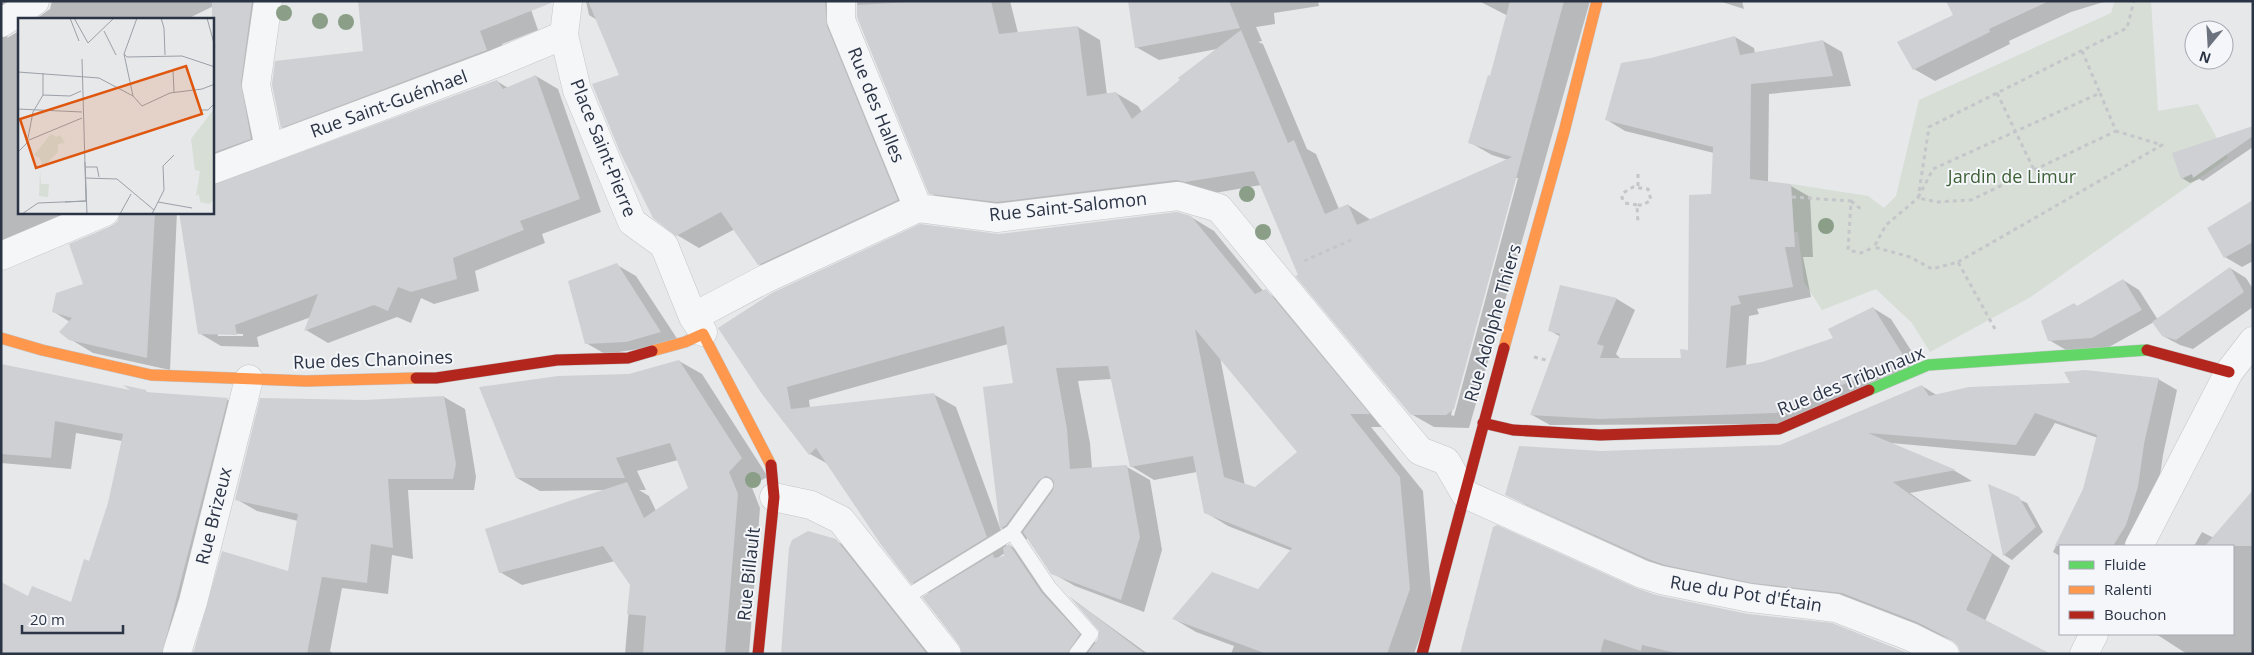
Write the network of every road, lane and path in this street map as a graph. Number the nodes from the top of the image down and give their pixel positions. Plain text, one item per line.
1 (35, 1) edge
2 (268, 1) edge
3 (841, 1) edge
4 (1597, 1) edge
5 (2134, 1) edge
6 (568, 4) edge
7 (1, 23) edge
8 (564, 35) junction
9 (2082, 51) junction
10 (1998, 92) junction
11 (2100, 93) junction
12 (2016, 131) junction
13 (2116, 131) junction
14 (269, 148) junction
15 (214, 169) edge
16 (2034, 170) junction
17 (1638, 174) dead end
18 (1638, 187) junction
19 (1792, 197) dead end
20 (1918, 198) junction
21 (1851, 201) junction
22 (1637, 205) junction
23 (918, 208) junction
24 (1862, 210) dead end
25 (99, 214) edge
26 (1638, 223) dead end
27 (1352, 240) dead end
28 (1874, 247) junction
29 (1, 256) edge
30 (1958, 262) junction
31 (1274, 274) junction
32 (698, 326) junction
33 (1, 338) edge
34 (2253, 340) edge
35 (1533, 357) dead end
36 (1546, 360) dead end
37 (2011, 361) junction
38 (2229, 372) junction
39 (249, 379) junction
40 (1483, 423) junction
41 (1046, 485) dead end
42 (1465, 494) junction
43 (774, 497) junction
44 (1012, 532) junction
45 (2140, 545) edge
46 (903, 599) junction
47 (2094, 635) edge
48 (177, 652) dead end
49 (758, 654) edge
50 (947, 654) edge
51 (1076, 654) edge
52 (1422, 654) edge
53 (1945, 654) edge
54 (2084, 654) edge

1 - 7 street
2 - 14 street
3 - 23 street, Rue des Halles
4 - 40 street, Rue Adolphe Thiers
5 - 9 path
6 - 8 street, Place Saint-Pierre
8 - 14 street, Rue Saint-Guénhael
8 - 32 street, Place Saint-Pierre
9 - 10 path
9 - 11 path
10 - 12 path
10 - 20 path
11 - 12 path
11 - 13 path
12 - 16 path
12 - 20 path
13 - 16 path
13 - 30 path
14 - 15 street, Rue Saint-Guénhael
16 - 20 path
17 - 18 path
18 - 22 path
18 - 22 path
19 - 21 path
20 - 28 path
21 - 24 path
21 - 28 path
22 - 26 path
23 - 31 street, Rue Saint-Salomon
23 - 32 street
25 - 29 street
27 - 31 path
28 - 30 path
30 - 37 path
31 - 42 street
32 - 39 street, Rue des Chanoines
32 - 43 street, Rue Billault
33 - 39 street, Rue des Chanoines
34 - 38 street
35 - 36 path
37 - 38 street, Rue des Tribunaux
37 - 40 street, Rue des Tribunaux
38 - 45 street
39 - 48 street, Rue Brizeux
40 - 42 street, Rue Adolphe Thiers
41 - 44 lane
42 - 52 street, Rue Adolphe Thiers
42 - 53 street, Rue du Pot d'Étain
43 - 46 street
43 - 49 street, Rue Billault
44 - 46 lane
44 - 51 lane
46 - 50 street
47 - 54 street

